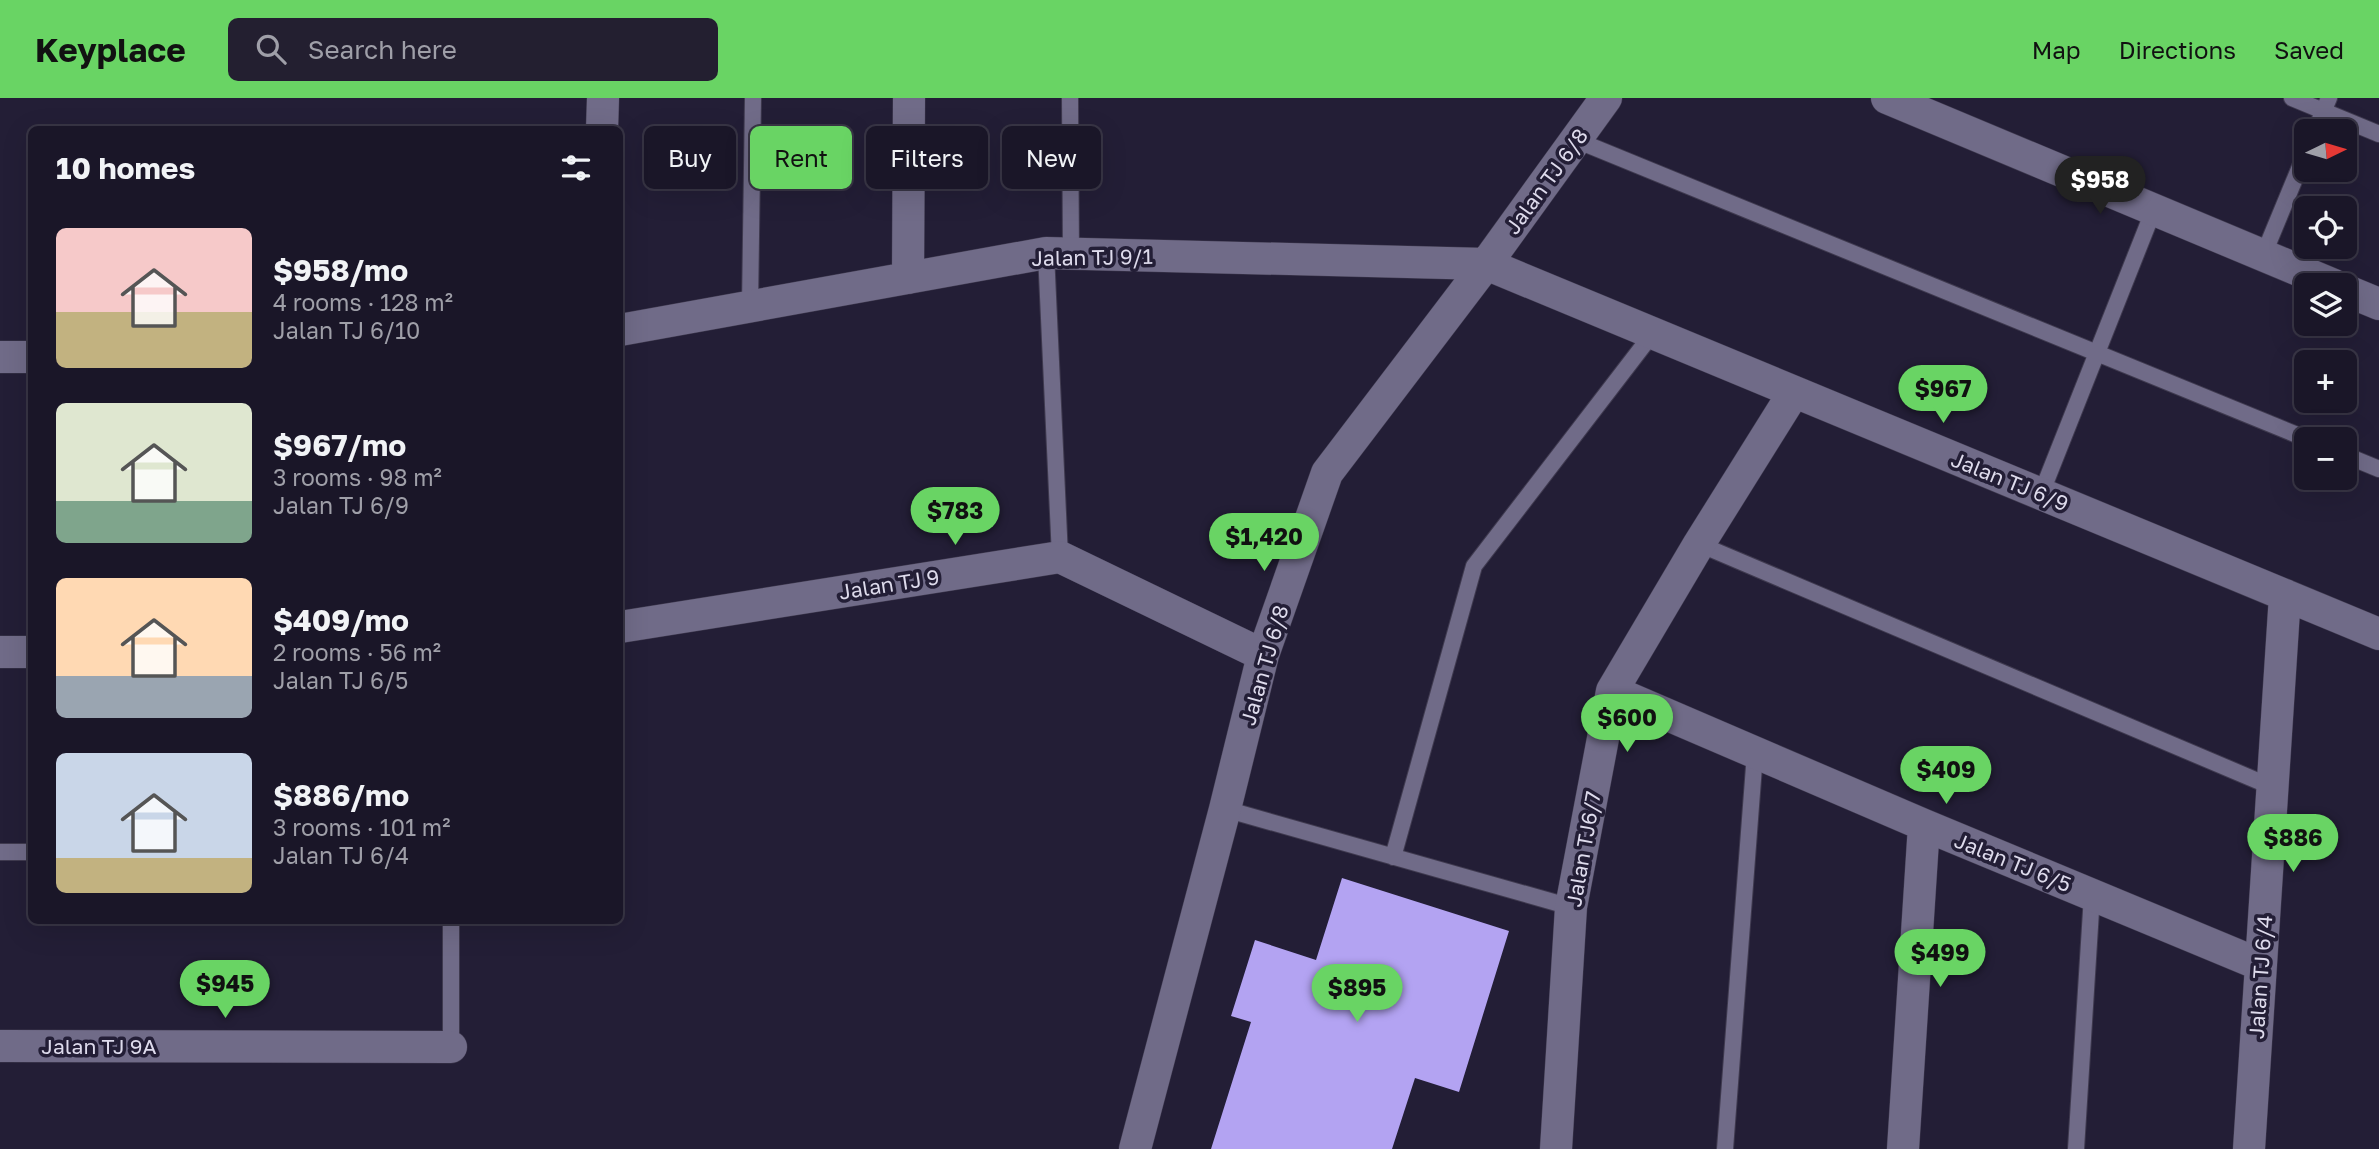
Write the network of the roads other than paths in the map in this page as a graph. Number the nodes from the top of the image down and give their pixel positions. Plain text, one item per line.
1 (603, 98) edge
2 (753, 98) edge
3 (909, 98) edge
4 (1070, 98) edge
5 (1606, 98) edge
6 (1887, 98) edge
7 (2292, 98) edge
8 (2327, 104) edge
9 (602, 126) edge
10 (2379, 134) edge
11 (1576, 140) junction
12 (2294, 181) edge
13 (2154, 209) junction
14 (1058, 253) junction
15 (2263, 256) junction
16 (1486, 264) junction
17 (2305, 273) edge
18 (908, 278) junction
19 (2357, 295) edge
20 (2379, 304) edge
21 (750, 306) junction
22 (623, 329) edge
23 (1653, 333) junction
24 (2096, 353) junction
25 (0, 357) edge
26 (28, 357) edge
27 (1794, 392) junction
28 (2294, 434) edge
29 (2357, 460) edge
30 (2379, 469) edge
31 (2041, 494) junction
32 (1699, 544) junction
33 (1059, 557) junction
34 (2285, 595) junction
35 (623, 627) edge
36 (2379, 634) edge
37 (0, 652) edge
38 (28, 652) edge
39 (1263, 655) junction
40 (1612, 691) junction
41 (1755, 753) junction
42 (2272, 787) junction
43 (1225, 809) junction
44 (1924, 825) junction
45 (0, 852) edge
46 (28, 852) edge
47 (1393, 857) junction
48 (2092, 895) junction
49 (1572, 907) junction
50 (451, 924) edge
51 (2261, 965) junction
52 (0, 1046) edge
53 (451, 1047) joint
54 (1135, 1149) edge
55 (1556, 1149) edge
56 (1725, 1149) edge
57 (1903, 1149) edge
58 (2076, 1149) edge
59 (2249, 1149) edge

1 - 9 street
2 - 21 lane
3 - 18 street
4 - 14 lane
5 - 11 street, Jalan TJ 6/8
6 - 13 street
7 - 8 lane
8 - 10 lane
11 - 16 street, Jalan TJ 6/8
11 - 24 lane
12 - 15 lane
13 - 15 street
13 - 24 lane
14 - 16 street, Jalan TJ 9/1
14 - 18 street, Jalan TJ 9/1
14 - 33 lane
15 - 17 street
16 - 23 street, Jalan TJ 6/9
16 - 39 street, Jalan TJ 6/8
18 - 21 street, Jalan TJ 9/1
19 - 20 street
21 - 22 street, Jalan TJ 9/1
23 - 27 street, Jalan TJ 6/9
23 - 47 lane
24 - 28 lane
24 - 31 lane
25 - 26 street
27 - 31 street, Jalan TJ 6/9
27 - 32 street, Jalan TJ6/7
29 - 30 lane
31 - 34 street, Jalan TJ 6/9
32 - 40 street, Jalan TJ6/7
32 - 42 lane
33 - 35 street, Jalan TJ 9
33 - 39 street
34 - 36 street, Jalan TJ 6/9
34 - 42 street, Jalan TJ 6/4
37 - 38 street
39 - 43 street, Jalan TJ 6/8
40 - 41 street, Jalan TJ 6/5
40 - 49 street, Jalan TJ6/7
41 - 44 street, Jalan TJ 6/5
41 - 56 lane
42 - 51 street, Jalan TJ 6/4
43 - 47 lane
43 - 54 street, Jalan TJ 6/8
44 - 48 street, Jalan TJ 6/5
44 - 57 street
45 - 46 lane
47 - 49 lane
48 - 51 street, Jalan TJ 6/5
48 - 58 lane
49 - 55 street, Jalan TJ6/7
50 - 53 lane
51 - 59 street, Jalan TJ 6/4
52 - 53 street, Jalan TJ 9A

